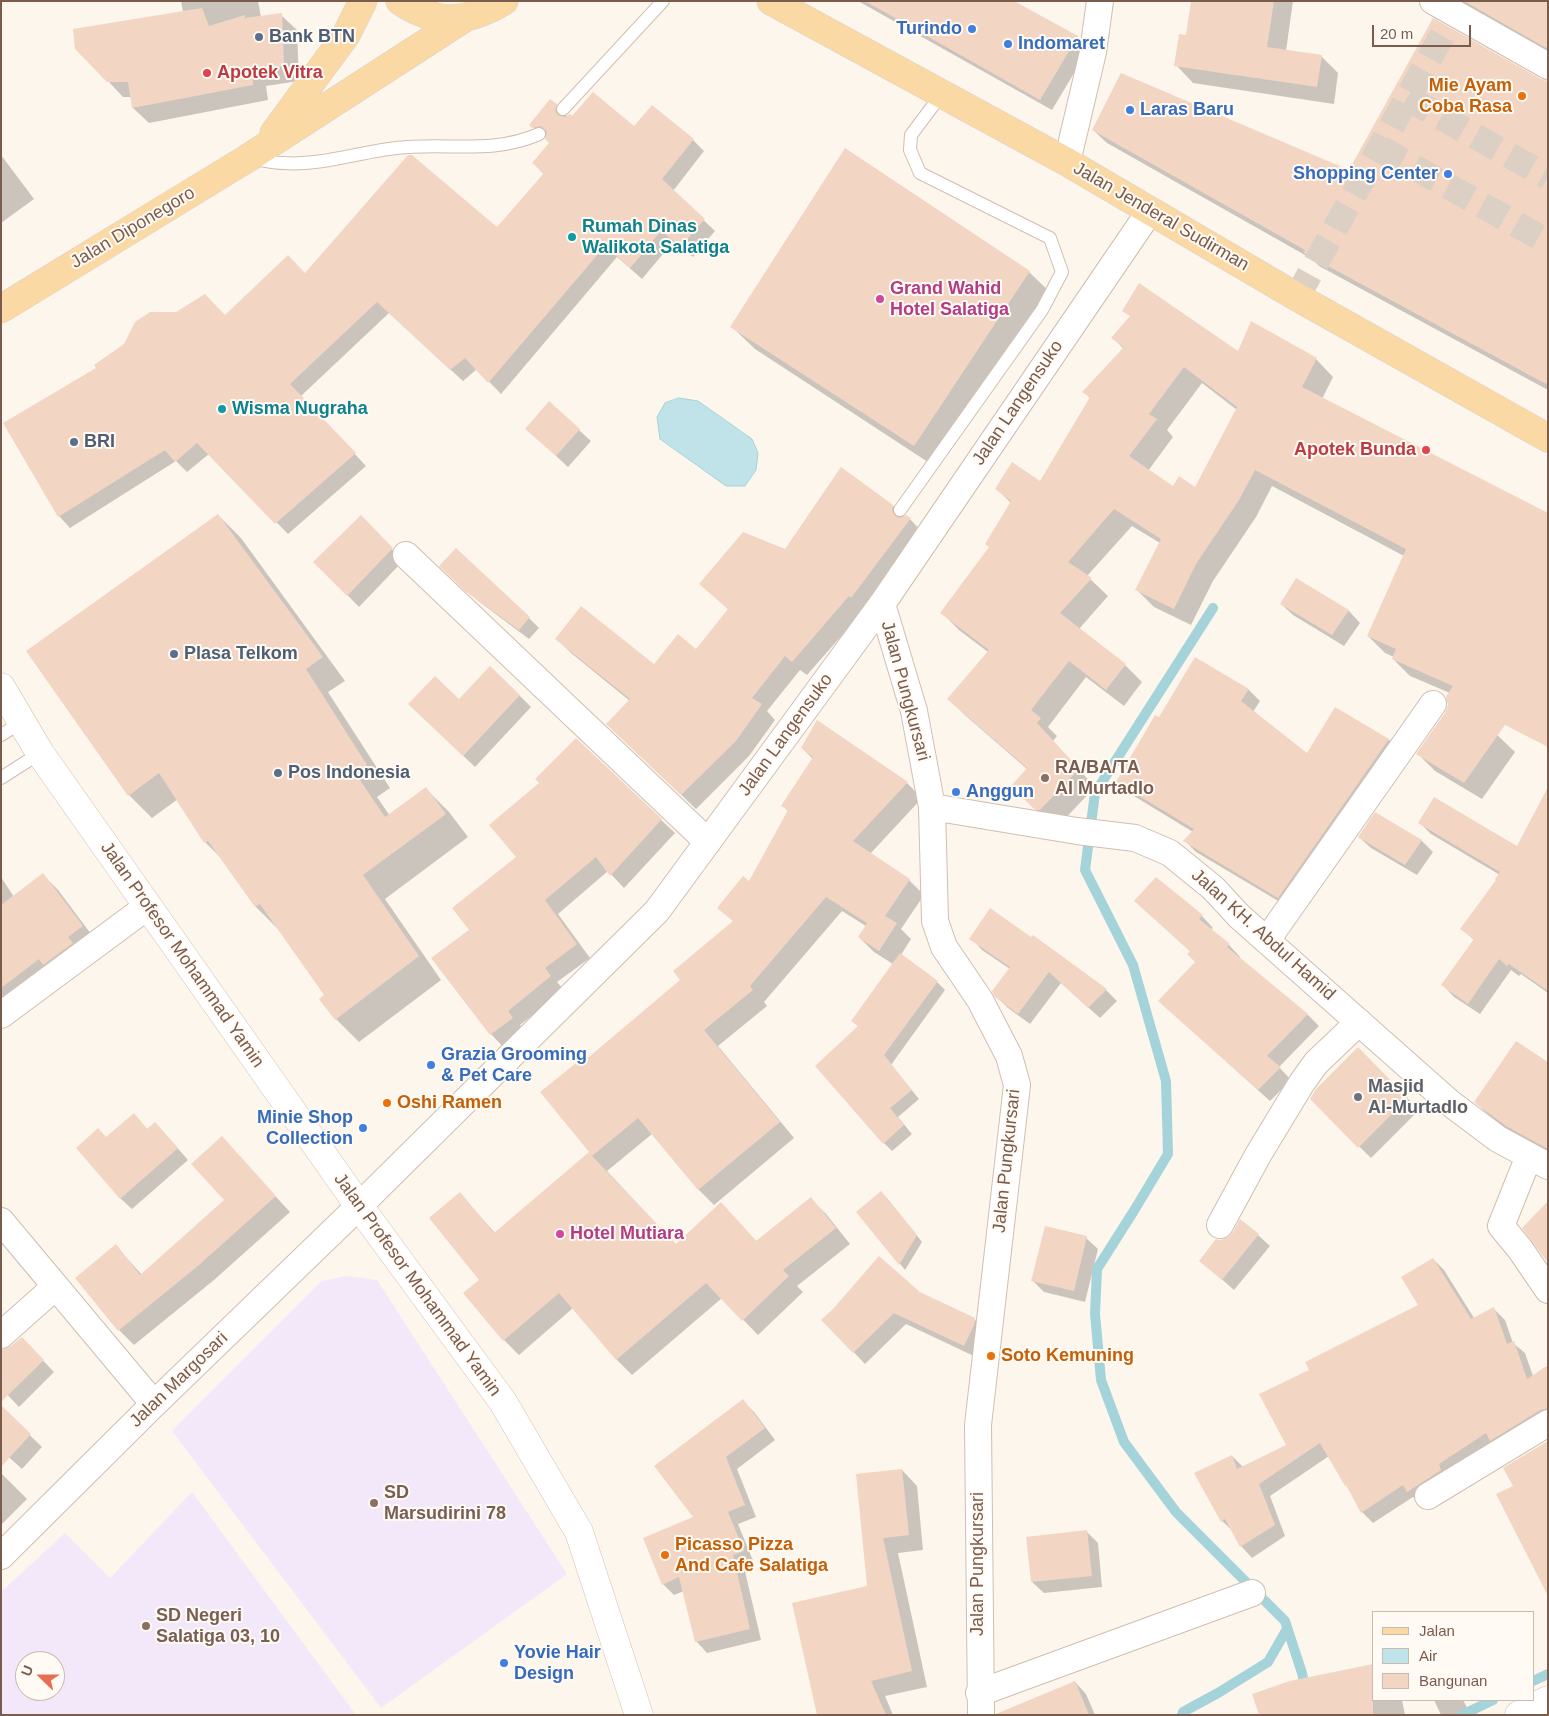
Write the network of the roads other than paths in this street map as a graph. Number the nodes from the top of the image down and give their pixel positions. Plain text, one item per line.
1 (363, 1) edge
2 (400, 1) edge
3 (504, 1) edge
4 (663, 1) edge
5 (771, 1) edge
6 (1100, 1) edge
7 (1433, 1) edge
8 (463, 18) junction
9 (1548, 66) edge
10 (941, 95) junction
11 (563, 109) dead end
12 (539, 134) dead end
13 (256, 152) junction
14 (1068, 162) junction
15 (1150, 211) junction
16 (1, 309) edge
17 (1548, 438) edge
18 (900, 510) dead end
19 (406, 555) dead end
20 (882, 604) junction
21 (1, 687) edge
22 (1433, 704) dead end
23 (11, 728) edge
24 (40, 753) junction
25 (1, 778) edge
26 (932, 807) junction
27 (708, 842) junction
28 (148, 906) junction
29 (1267, 940) junction
30 (1, 1014) edge
31 (1359, 1022) junction
32 (1539, 1161) edge
33 (359, 1206) junction
34 (1, 1221) edge
35 (1220, 1225) dead end
36 (55, 1286) junction
37 (1548, 1290) edge
38 (1, 1335) edge
39 (154, 1404) junction
40 (1548, 1423) edge
41 (1428, 1496) dead end
42 (1, 1556) edge
43 (1252, 1593) dead end
44 (980, 1704) edge
45 (639, 1715) edge

1 - 13 main road, Jalan Diponegoro
2 - 8 main road
3 - 8 main road
4 - 11 lane
5 - 10 main road, Jalan Jenderal Sudirman
6 - 14 street
7 - 9 street
8 - 13 main road, Jalan Diponegoro
10 - 14 main road, Jalan Jenderal Sudirman
10 - 18 lane
12 - 13 lane
13 - 16 main road, Jalan Diponegoro
14 - 15 main road, Jalan Jenderal Sudirman
15 - 17 main road, Jalan Jenderal Sudirman
15 - 20 street, Jalan Langensuko
19 - 27 street
20 - 26 street, Jalan Pungkursari
20 - 27 street, Jalan Langensuko
21 - 23 main road, Jalan Profesor Mohammad Yamin
22 - 29 street
23 - 24 main road, Jalan Profesor Mohammad Yamin
24 - 25 lane
24 - 28 main road, Jalan Profesor Mohammad Yamin
26 - 29 street, Jalan KH. Abdul Hamid
26 - 44 street, Jalan Pungkursari
27 - 33 street, Jalan Langensuko
28 - 30 street
28 - 33 main road, Jalan Profesor Mohammad Yamin
29 - 31 street, Jalan KH. Abdul Hamid
31 - 32 street, Jalan KH. Abdul Hamid
31 - 35 street
32 - 37 street
33 - 39 street, Jalan Margosari
33 - 45 main road, Jalan Profesor Mohammad Yamin
34 - 36 street
36 - 38 street
36 - 39 street
39 - 42 street, Jalan Margosari
40 - 41 street
43 - 44 street

